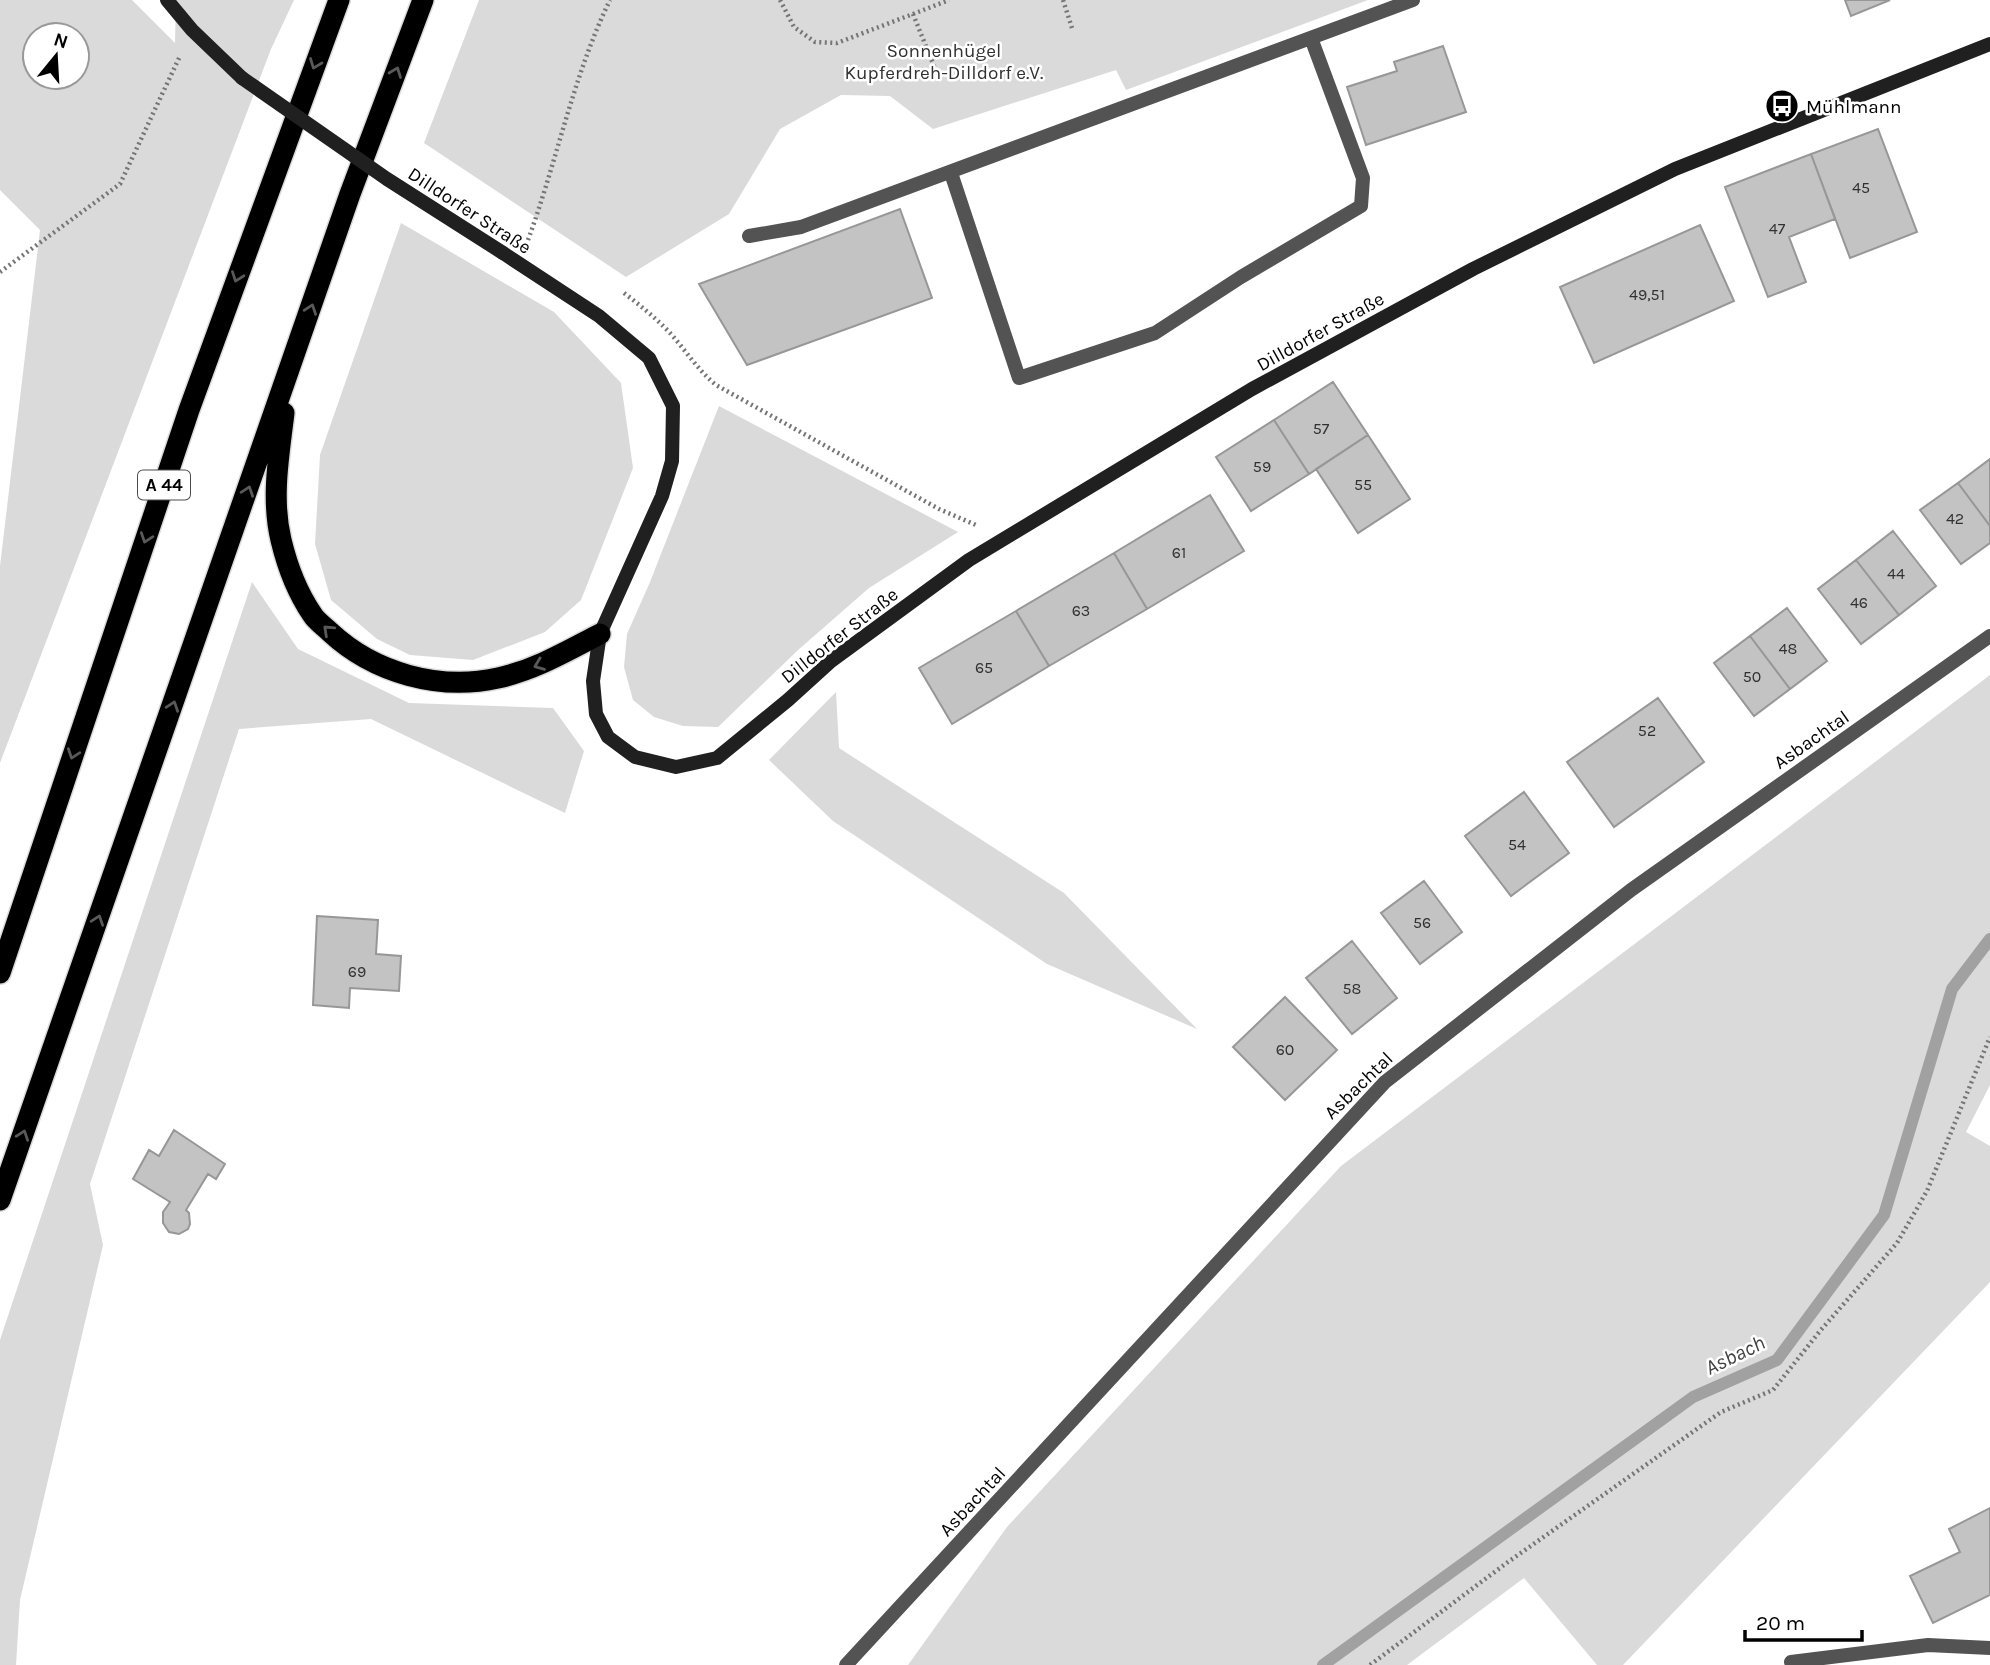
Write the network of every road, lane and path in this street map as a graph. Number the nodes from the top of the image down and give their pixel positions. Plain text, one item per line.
1 (167, 0) edge
2 (339, 0) edge
3 (423, 0) edge
4 (610, 0) edge
5 (780, 0) edge
6 (949, 0) edge
7 (1062, 0) edge
8 (1413, 0) edge
9 (913, 14) junction
10 (1072, 28) dead end
11 (192, 30) junction
12 (1311, 38) junction
13 (1990, 44) edge
14 (940, 81) dead end
15 (951, 173) junction
16 (749, 236) dead end
17 (519, 264) junction
18 (0, 272) edge
19 (624, 293) dead end
20 (288, 373) junction
21 (939, 509) dead end
22 (600, 634) junction
23 (1990, 636) edge
24 (0, 973) edge
25 (1990, 1037) edge
26 (0, 1200) edge
27 (1990, 1648) edge
28 (1791, 1661) dead end
29 (846, 1665) edge
30 (1370, 1665) edge

1 - 11 main road, Dilldorfer Straße
2 -> 24 highway, A 44
20 -> 3 highway
4 - 17 path
5 - 9 path
6 - 9 path
7 - 10 path
8 - 12 street
9 - 14 path
11 - 17 main road, Dilldorfer Straße, bridge
11 - 18 path
12 - 15 street
12 - 15 street
13 - 22 main road, Dilldorfer Straße
15 - 16 street
17 - 22 main road, Dilldorfer Straße
19 - 21 path
22 -> 20 highway
26 -> 20 highway
23 - 29 street, Asbachtal
25 - 30 path
27 - 28 street

